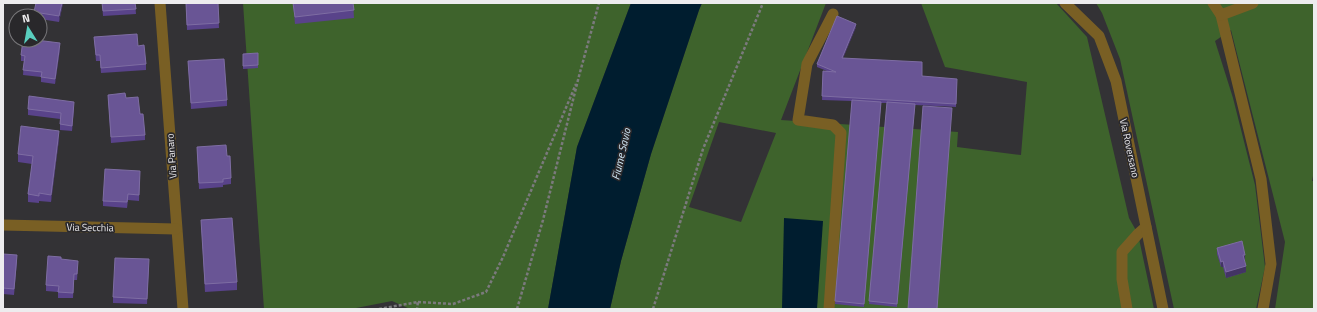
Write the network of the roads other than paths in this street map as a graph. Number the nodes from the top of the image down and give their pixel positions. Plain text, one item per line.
1 (160, 3) edge
2 (1065, 3) edge
3 (1213, 3) edge
4 (1253, 3) edge
5 (833, 14) dead end
6 (1221, 15) junction
7 (3, 225) edge
8 (1146, 226) junction
9 (176, 229) junction
10 (183, 309) edge
11 (829, 309) edge
12 (1127, 309) edge
13 (1163, 309) edge
14 (1263, 309) edge

1 - 9 street, Via Panaro
2 - 8 street, Via Roversano
3 - 6 street
4 - 6 street
5 - 11 street
6 - 14 street
7 - 9 street, Via Secchia
8 - 12 street
8 - 13 street, Via Roversano
9 - 10 street, Via Panaro

